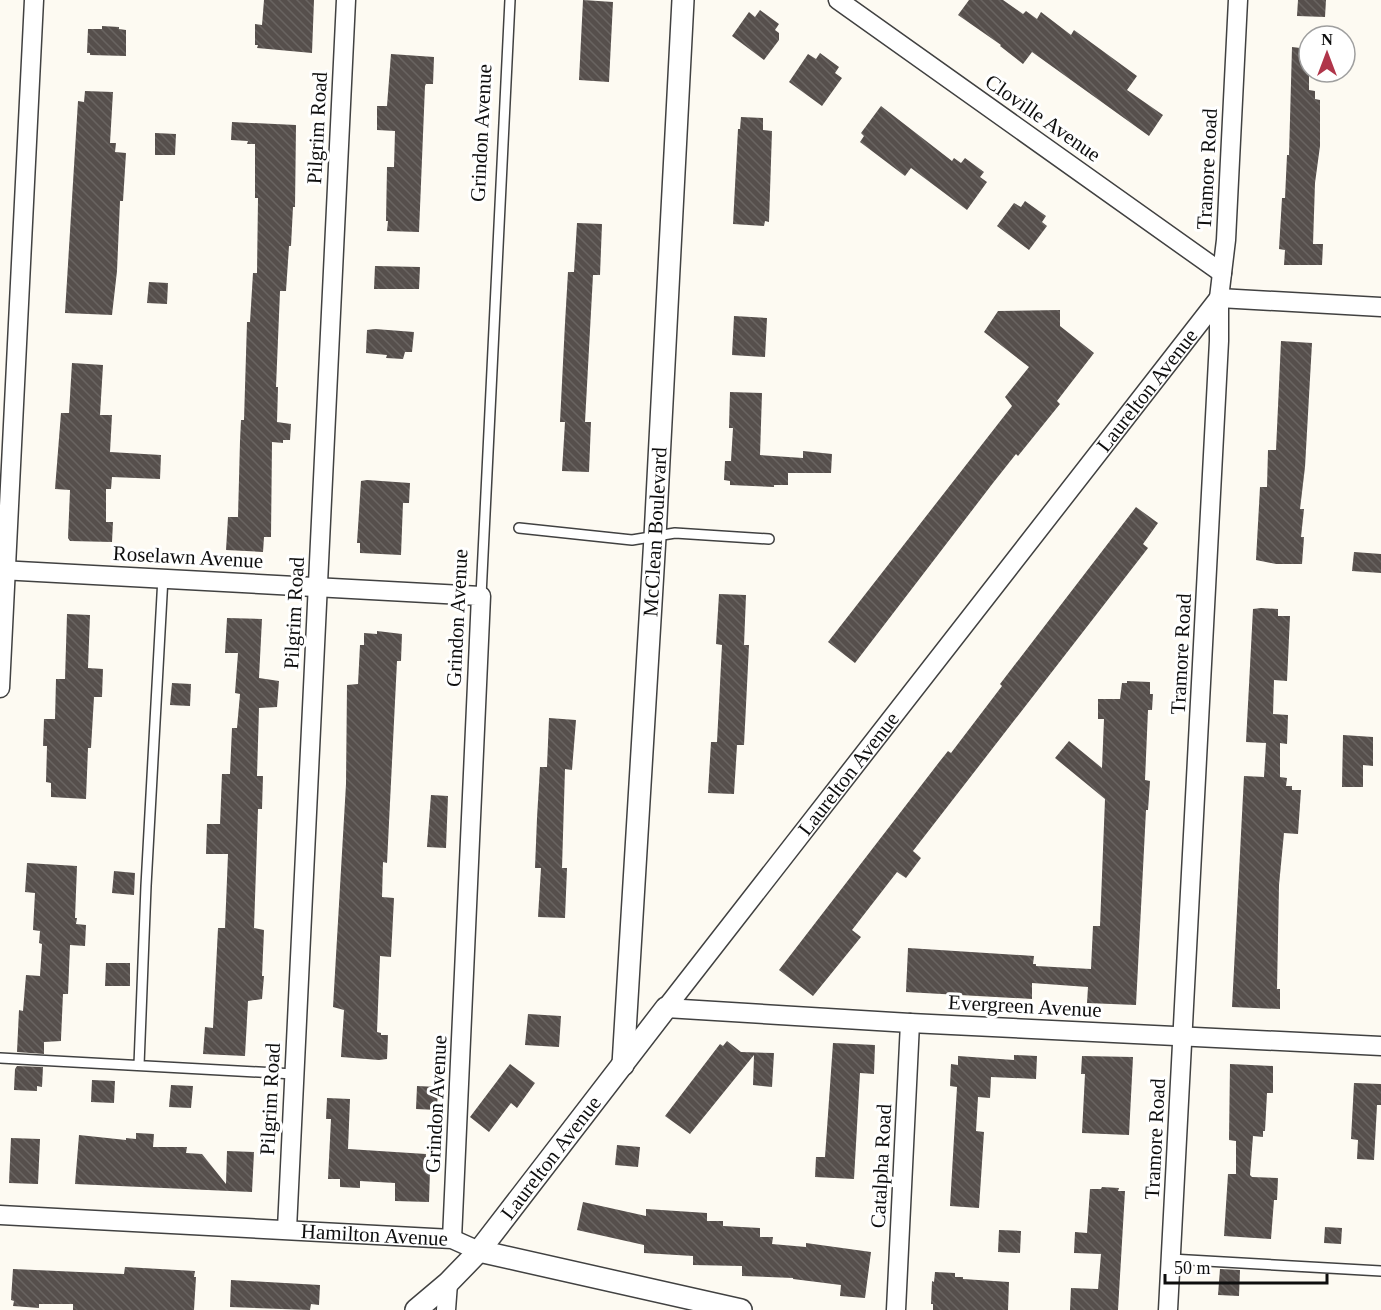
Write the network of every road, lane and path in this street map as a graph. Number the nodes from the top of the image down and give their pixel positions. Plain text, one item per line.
1 (34, 0) edge
2 (346, 0) edge
3 (510, 0) edge
4 (682, 0) edge
5 (838, 0) edge
6 (1238, 0) edge
7 (1222, 273) junction
8 (1219, 298) junction
9 (1381, 307) edge
10 (519, 528) dead end
11 (655, 537) junction
12 (769, 539) dead end
13 (3, 570) edge
14 (163, 578) junction
15 (318, 586) junction
16 (481, 596) junction
17 (0, 688) edge
18 (666, 1008) junction
19 (910, 1023) junction
20 (1184, 1036) junction
21 (1381, 1046) edge
22 (0, 1058) edge
23 (139, 1065) junction
24 (623, 1065) junction
25 (294, 1074) junction
26 (0, 1215) edge
27 (287, 1229) junction
28 (452, 1239) junction
29 (479, 1251) junction
30 (1171, 1259) junction
31 (1381, 1271) edge
32 (448, 1283) junction
33 (416, 1310) edge
34 (446, 1310) edge
35 (741, 1310) edge
36 (896, 1310) edge
37 (1168, 1310) edge

1 - 13 street
2 - 15 street, Pilgrim Road
3 - 16 lane, Grindon Avenue
4 - 11 street, McClean Boulevard
5 - 7 street, Cloville Avenue
6 - 7 street, Tramore Road
7 - 8 street, Tramore Road
8 - 9 street
8 - 18 street, Laurelton Avenue
8 - 20 street, Tramore Road
10 - 11 lane
11 - 12 lane
11 - 24 street, McClean Boulevard
13 - 14 street, Roselawn Avenue
13 - 17 street
14 - 15 street, Roselawn Avenue
14 - 23 lane
15 - 16 street, Roselawn Avenue
15 - 25 street, Pilgrim Road
16 - 28 street, Grindon Avenue
18 - 19 street, Evergreen Avenue
18 - 24 street, Laurelton Avenue
19 - 20 street, Evergreen Avenue
19 - 36 street, Catalpha Road
20 - 21 street, Evergreen Avenue
20 - 30 street, Tramore Road
22 - 23 lane
23 - 25 lane
24 - 29 street, Laurelton Avenue
25 - 27 street, Pilgrim Road
26 - 27 street, Hamilton Avenue
27 - 28 street, Hamilton Avenue
28 - 29 street, Hamilton Avenue
29 - 32 street, Laurelton Avenue
29 - 35 street, Hamilton Avenue
30 - 31 lane
30 - 37 street, Tramore Road
32 - 33 street, Laurelton Avenue
32 - 34 street

